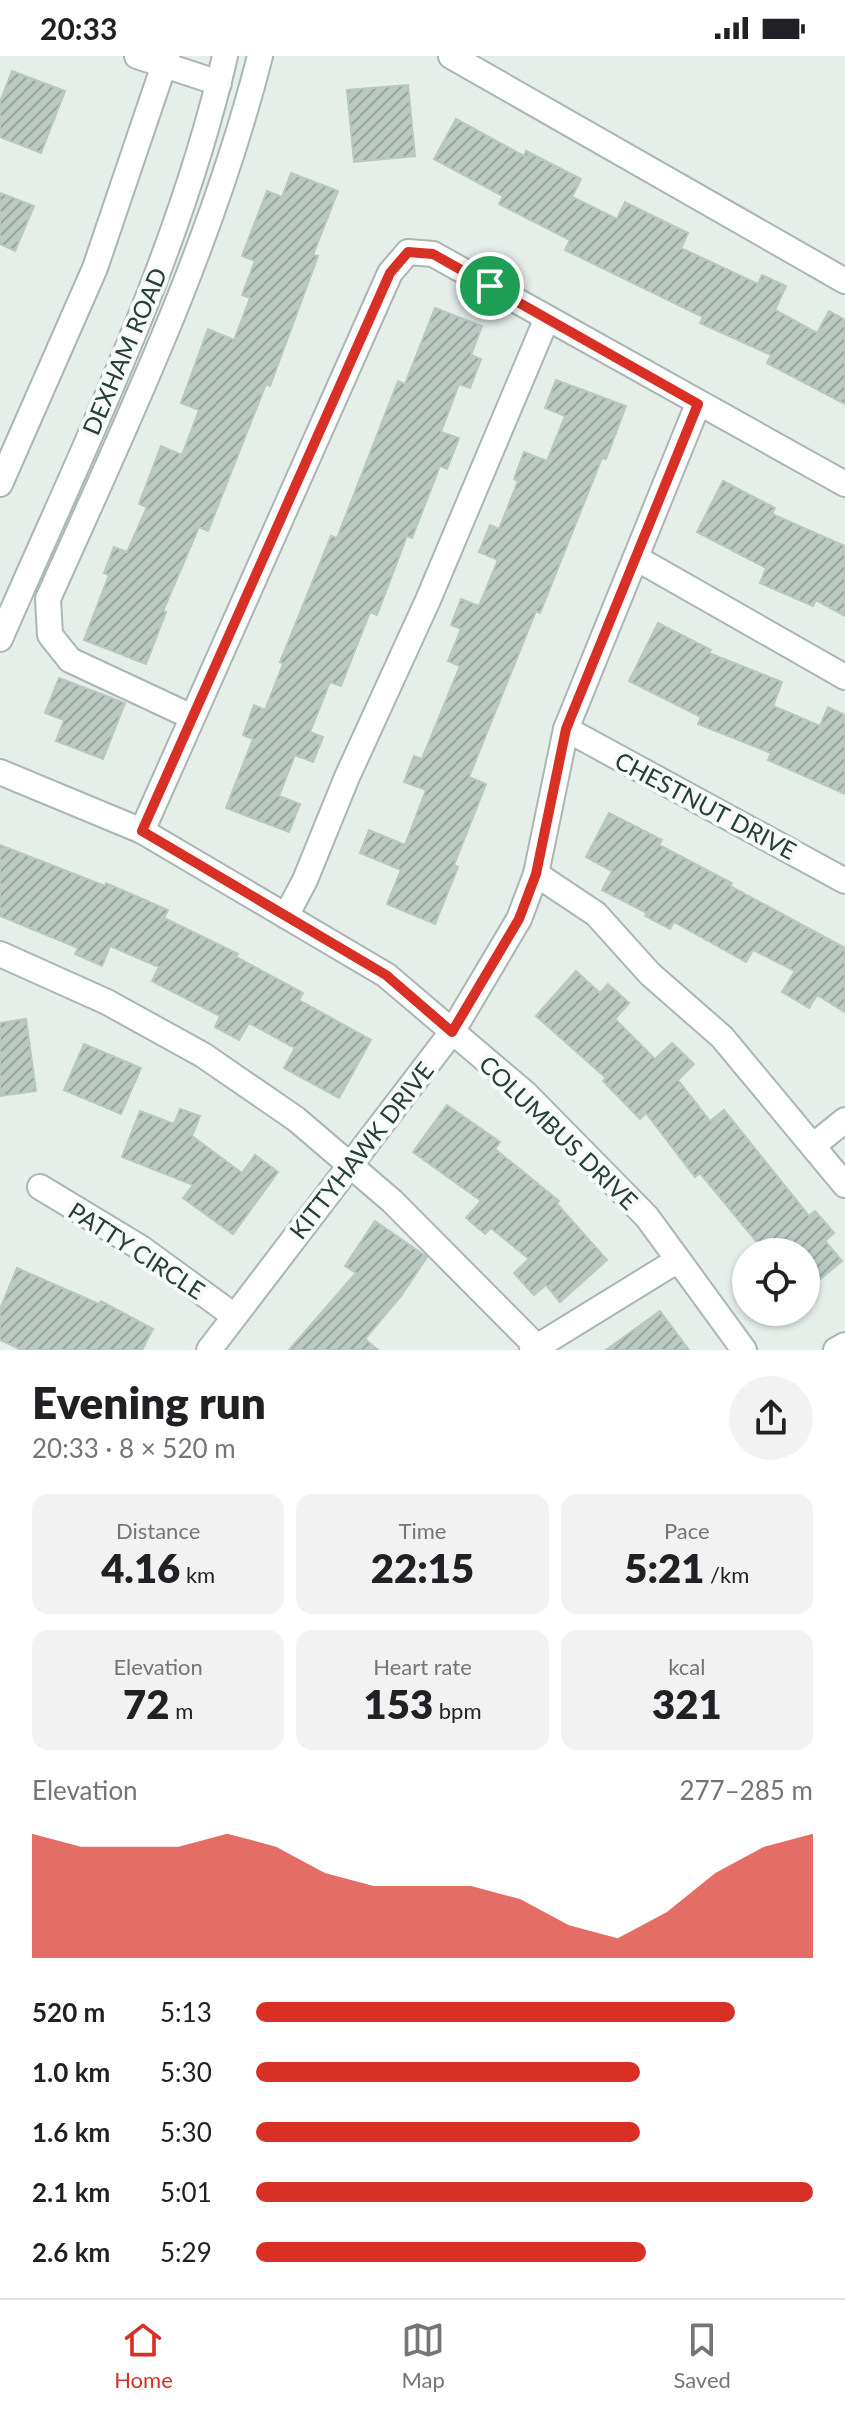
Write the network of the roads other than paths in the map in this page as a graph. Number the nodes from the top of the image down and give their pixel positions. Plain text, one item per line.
1 (137, 56) edge
2 (225, 56) edge
3 (260, 56) edge
4 (451, 56) edge
5 (166, 60) edge
6 (219, 83) junction
7 (845, 281) edge
8 (547, 318) junction
9 (698, 404) junction
10 (0, 484) edge
11 (845, 484) edge
12 (636, 558) junction
13 (0, 639) edge
14 (845, 677) edge
15 (192, 717) junction
16 (566, 729) junction
17 (0, 772) edge
18 (142, 831) junction
19 (536, 874) junction
20 (845, 881) edge
21 (286, 916) junction
22 (0, 954) edge
23 (452, 1032) junction
24 (845, 1120) edge
25 (814, 1145) junction
26 (349, 1165) junction
27 (845, 1185) edge
28 (40, 1187) dead end
29 (678, 1260) junction
30 (233, 1315) junction
31 (845, 1345) edge
32 (535, 1348) edge
33 (209, 1350) edge
34 (744, 1350) edge
35 (836, 1350) edge

1 - 5 street
2 - 6 street, DEXHAM ROAD
3 - 15 street
4 - 7 street
5 - 6 street
5 - 10 street
6 - 13 street, DEXHAM ROAD
8 - 9 street
8 - 15 street
8 - 21 street
9 - 11 street
9 - 12 street, KITTYHAWK DRIVE
12 - 14 street
12 - 16 street, KITTYHAWK DRIVE
15 - 18 street
16 - 19 street, KITTYHAWK DRIVE
16 - 20 street, CHESTNUT DRIVE
17 - 18 street, COLUMBUS DRIVE
18 - 21 street, COLUMBUS DRIVE
19 - 23 street, KITTYHAWK DRIVE
19 - 25 street
21 - 23 street, COLUMBUS DRIVE
22 - 26 street
23 - 26 street, KITTYHAWK DRIVE
23 - 29 street, COLUMBUS DRIVE
24 - 25 street
25 - 27 street
26 - 30 street, KITTYHAWK DRIVE
26 - 32 street
28 - 30 street, PATTY CIRCLE
29 - 32 street
29 - 34 street, COLUMBUS DRIVE
30 - 33 street, KITTYHAWK DRIVE
31 - 35 street

